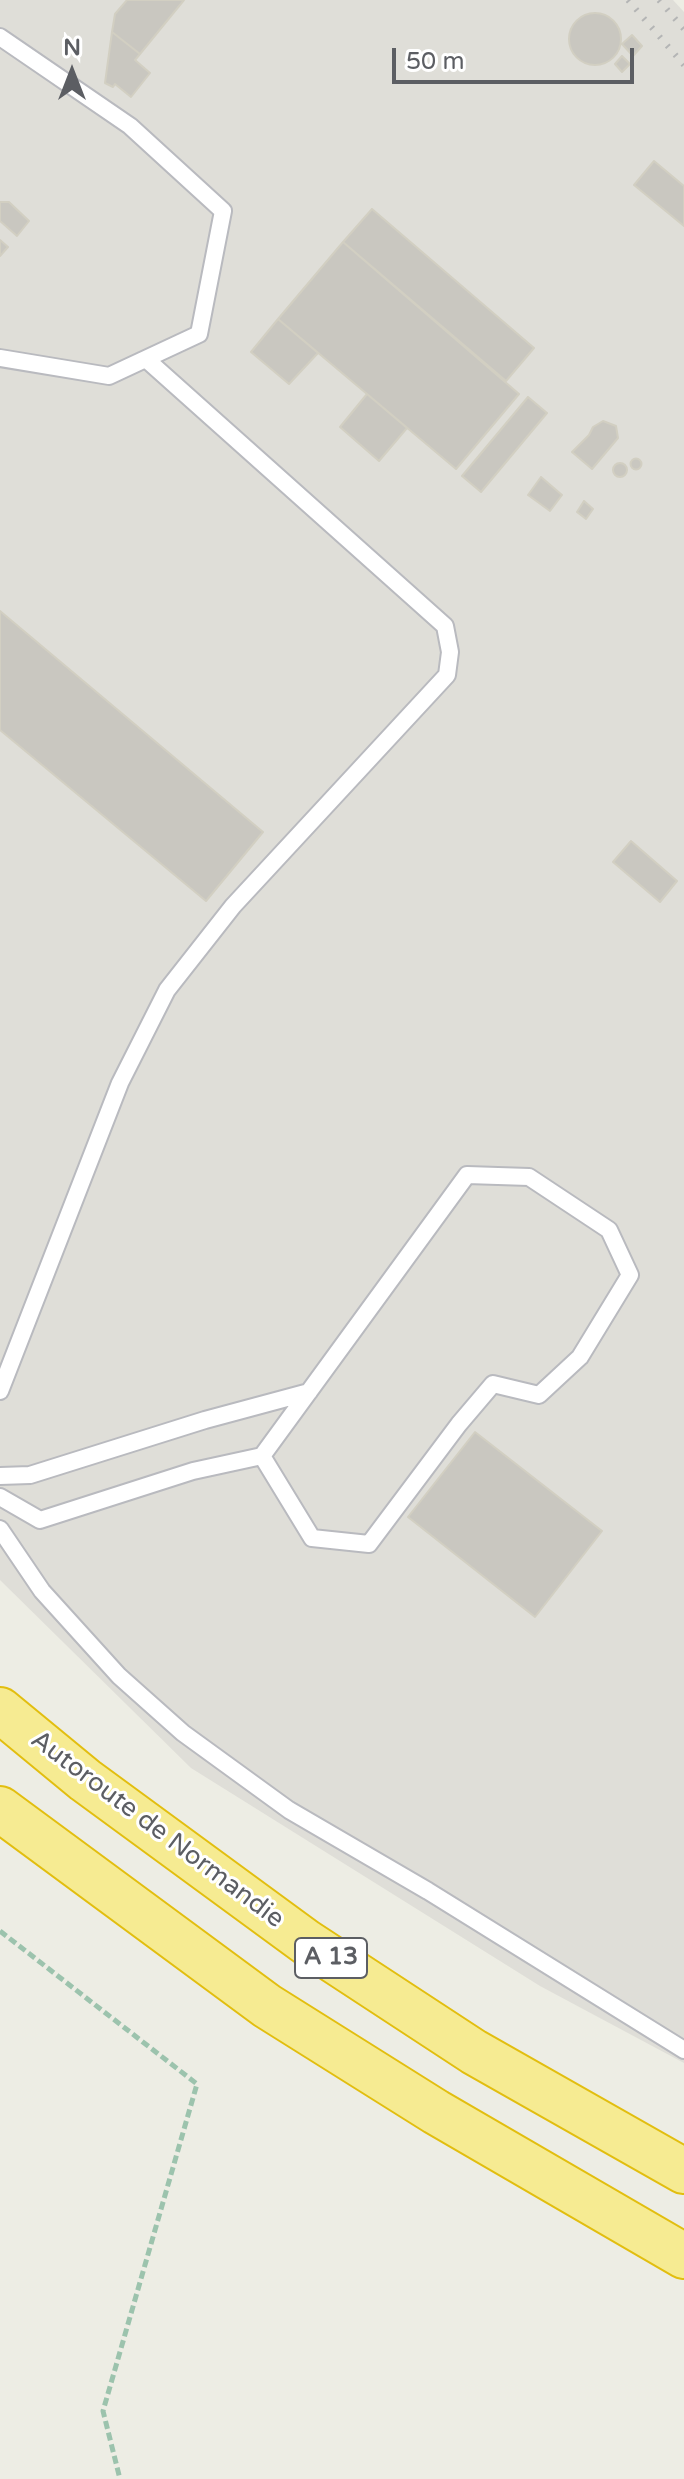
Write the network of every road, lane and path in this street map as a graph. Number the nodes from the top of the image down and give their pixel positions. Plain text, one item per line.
1 (0, 37) edge
2 (0, 358) edge
3 (146, 359) junction
4 (0, 1391) edge
5 (309, 1392) junction
6 (262, 1456) junction
7 (0, 1476) edge
8 (0, 1497) edge
9 (0, 1529) edge
10 (0, 1710) edge
11 (0, 1809) edge
12 (0, 1931) edge
13 (684, 2050) edge
14 (684, 2171) edge
15 (684, 2256) edge
16 (120, 2479) edge

1 - 3 lane
2 - 3 lane
3 - 4 lane
5 - 6 lane
5 - 6 lane
5 - 7 lane
6 - 8 lane
9 - 13 lane
10 - 14 highway, Autoroute de Normandie / A 13
11 - 15 highway, A 13
12 - 16 path

